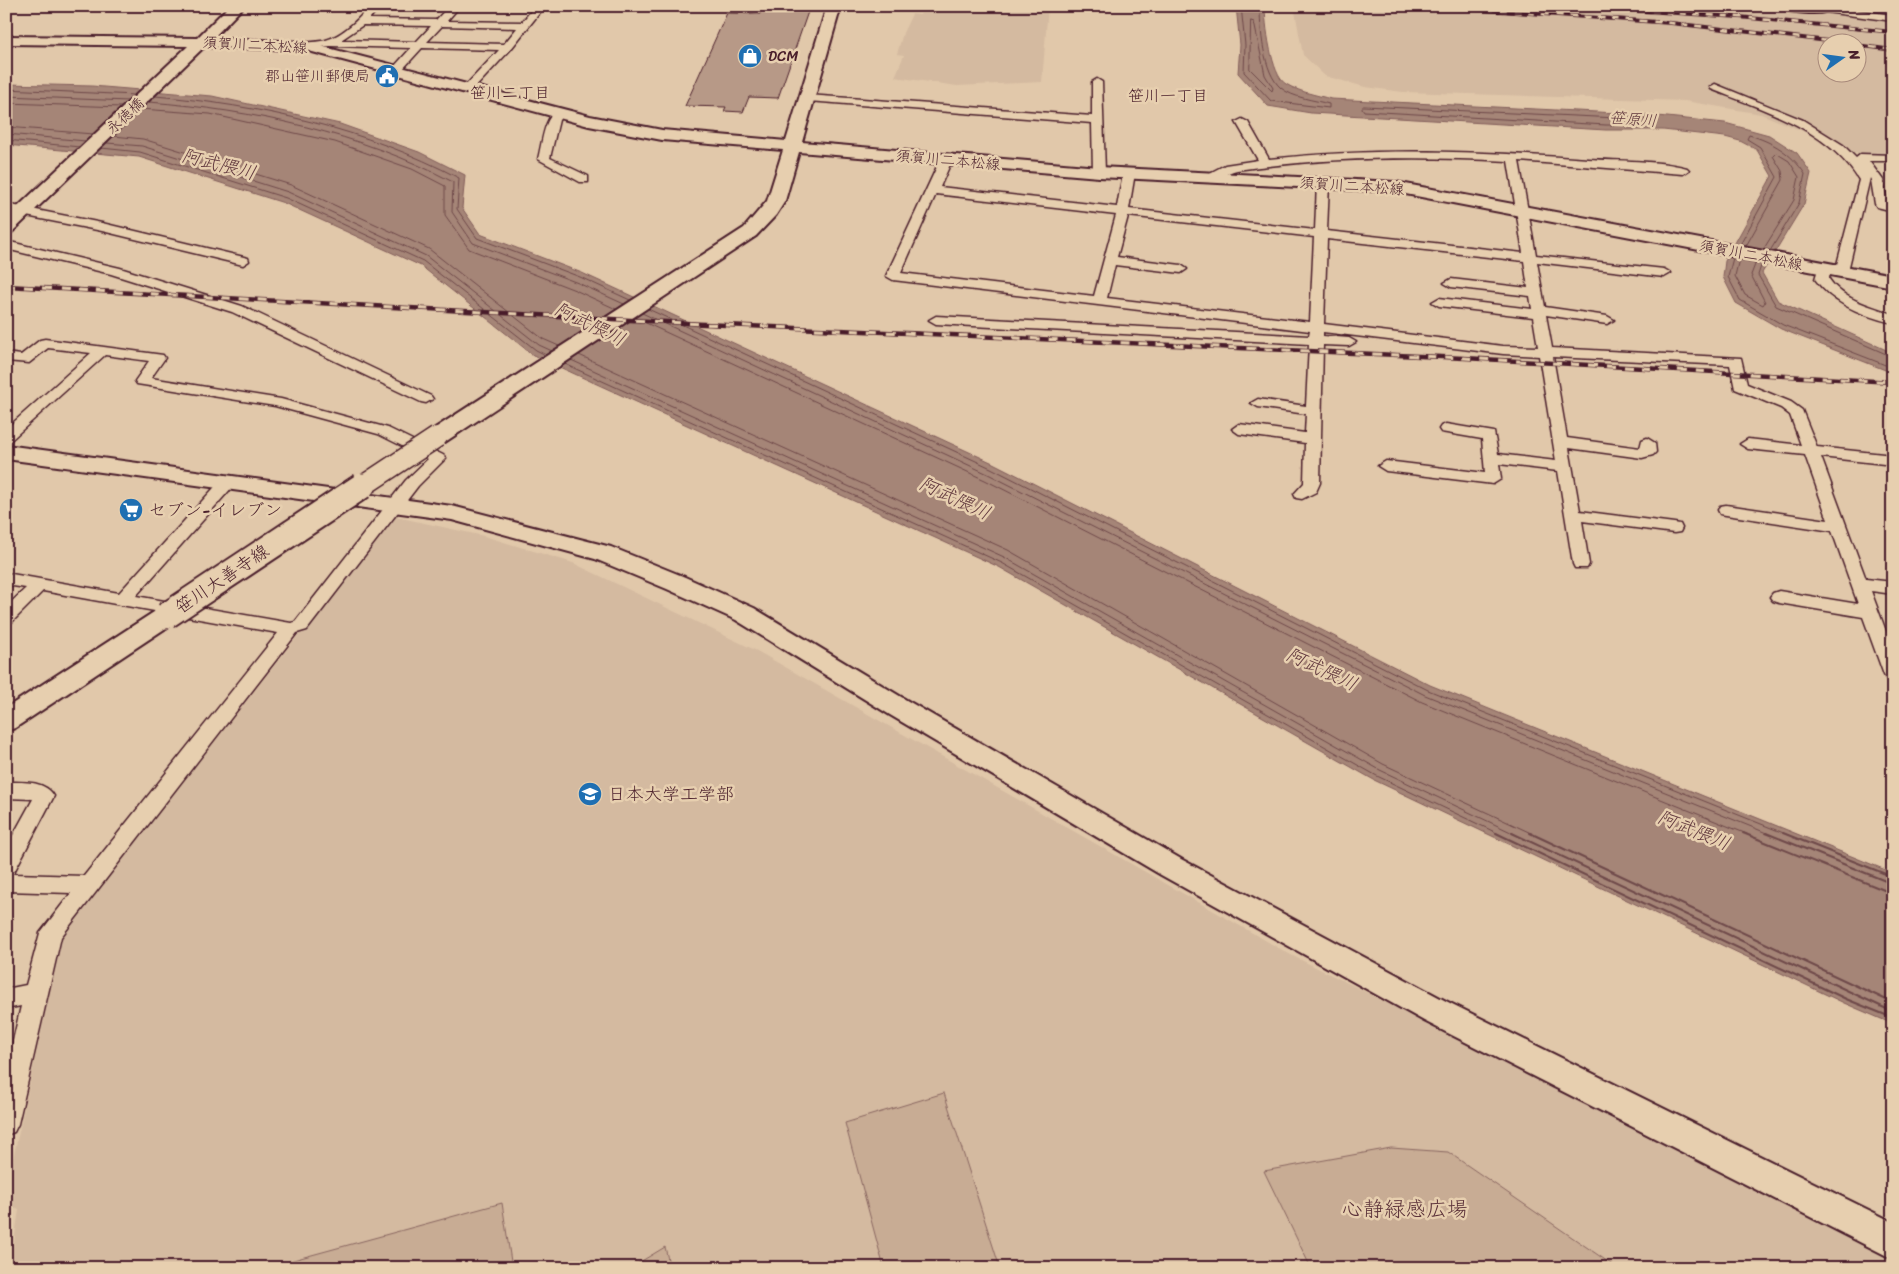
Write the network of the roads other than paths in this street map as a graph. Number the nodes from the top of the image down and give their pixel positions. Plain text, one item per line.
1 (237, 6) edge
2 (376, 6) edge
3 (455, 6) edge
4 (540, 6) edge
5 (826, 6) edge
6 (834, 6) edge
7 (1784, 6) edge
8 (1825, 9) joint
9 (1893, 16) edge
10 (361, 22) junction
11 (442, 23) junction
12 (525, 25) junction
13 (822, 37) junction
14 (6, 40) edge
15 (202, 42) junction
16 (330, 43) junction
17 (420, 45) junction
18 (305, 46) junction
19 (508, 47) junction
20 (397, 69) junction
21 (1097, 82) dead end
22 (1715, 87) dead end
23 (468, 88) junction
24 (808, 98) junction
25 (559, 112) junction
26 (1098, 120) junction
27 (1242, 122) dead end
28 (791, 146) junction
29 (1514, 158) junction
30 (1893, 158) edge
31 (946, 160) junction
32 (1265, 163) junction
33 (1683, 170) dead end
34 (1098, 172) junction
35 (1129, 173) junction
36 (1210, 178) junction
37 (584, 179) dead end
38 (1323, 183) junction
39 (932, 190) junction
40 (1893, 207) edge
41 (6, 208) edge
42 (1521, 209) junction
43 (24, 211) junction
44 (1123, 211) junction
45 (6, 228) edge
46 (1320, 233) junction
47 (6, 244) edge
48 (1529, 257) junction
49 (1110, 260) junction
50 (243, 261) dead end
51 (1181, 269) dead end
52 (1826, 269) junction
53 (1664, 273) dead end
54 (1893, 282) edge
55 (1451, 283) dead end
56 (1535, 293) junction
57 (1099, 301) junction
58 (1439, 302) dead end
59 (1538, 312) junction
60 (1893, 319) edge
61 (936, 320) dead end
62 (1607, 320) dead end
63 (1317, 334) junction
64 (103, 350) junction
65 (1545, 352) junction
66 (6, 357) edge
67 (426, 399) dead end
68 (1258, 403) dead end
69 (1313, 411) junction
70 (1239, 429) dead end
71 (1446, 429) dead end
72 (6, 437) edge
73 (1312, 439) junction
74 (1560, 442) junction
75 (1647, 443) dead end
76 (1748, 444) dead end
77 (1811, 451) junction
78 (6, 452) edge
79 (1491, 458) junction
80 (1893, 460) edge
81 (1386, 466) dead end
82 (1564, 467) junction
83 (228, 482) junction
84 (1302, 494) dead end
85 (396, 504) junction
86 (1726, 510) dead end
87 (1573, 515) junction
88 (1840, 527) junction
89 (1674, 528) dead end
90 (1581, 564) dead end
91 (6, 579) edge
92 (1861, 584) junction
93 (39, 585) junction
94 (1893, 588) edge
95 (1779, 597) dead end
96 (122, 600) junction
97 (1870, 612) junction
98 (6, 618) edge
99 (291, 629) junction
100 (1893, 675) edge
101 (6, 721) edge
102 (6, 790) edge
103 (6, 868) edge
104 (6, 882) edge
105 (89, 885) junction
106 (35, 993) junction
107 (6, 999) edge
108 (6, 1124) edge
109 (1893, 1241) edge

1 - 15 street, 永徳橋
2 - 10 street
3 - 11 street
4 - 12 street
5 - 13 street
6 - 13 street
7 - 8 street
8 - 9 street
10 - 11 street
10 - 16 street
11 - 12 street
11 - 17 street
12 - 19 street
13 - 24 street
13 - 28 street
14 - 15 street, 須賀川二本松線
15 - 18 street, 須賀川二本松線
15 - 43 street, 永徳橋
16 - 17 street
16 - 18 street
17 - 19 street
17 - 20 street
18 - 20 street, 須賀川二本松線
19 - 23 street
20 - 23 street, 須賀川二本松線
21 - 26 street
22 - 52 street
23 - 25 street, 須賀川二本松線
24 - 26 street
24 - 28 street
25 - 28 street, 須賀川二本松線
25 - 37 street
26 - 34 street
27 - 32 street
28 - 31 street, 須賀川二本松線
28 - 101 street, 笹川大善寺線, bridge
29 - 32 street
29 - 33 street
29 - 42 street
30 - 40 street
31 - 34 street, 須賀川二本松線
31 - 39 street
32 - 36 street
34 - 35 street, 須賀川二本松線
35 - 36 street, 須賀川二本松線
35 - 44 street
36 - 38 street, 須賀川二本松線
38 - 42 street, 須賀川二本松線
38 - 46 street
39 - 44 street
39 - 57 street
41 - 43 street
42 - 48 street
42 - 52 street, 須賀川二本松線
43 - 45 street, 永徳橋
43 - 50 street
44 - 46 street
44 - 49 street
46 - 48 street
46 - 63 street
47 - 67 street
48 - 53 street
48 - 56 street
49 - 51 street
49 - 57 street
52 - 54 street, 須賀川二本松線
52 - 60 street
55 - 56 street
56 - 59 street
57 - 63 street
58 - 59 street
59 - 62 street
59 - 65 street
61 - 63 street
63 - 65 street
63 - 69 street
64 - 66 street
64 - 72 street
64 - 85 street
65 - 74 street
65 - 77 street
68 - 69 street
69 - 73 street
70 - 73 street
71 - 79 street
73 - 84 street
74 - 75 street
74 - 82 street
76 - 77 street
77 - 80 street
77 - 88 street
78 - 83 street
79 - 81 street
79 - 82 street
82 - 87 street
83 - 85 street
83 - 96 street
85 - 99 street
85 - 109 street
86 - 88 street
87 - 89 street
87 - 90 street
88 - 92 street
91 - 93 street
92 - 94 street
92 - 97 street
93 - 96 street
93 - 98 street
95 - 97 street
96 - 99 street
97 - 100 street
99 - 105 street
102 - 103 street
104 - 105 street
105 - 106 street
106 - 107 street
106 - 108 street

